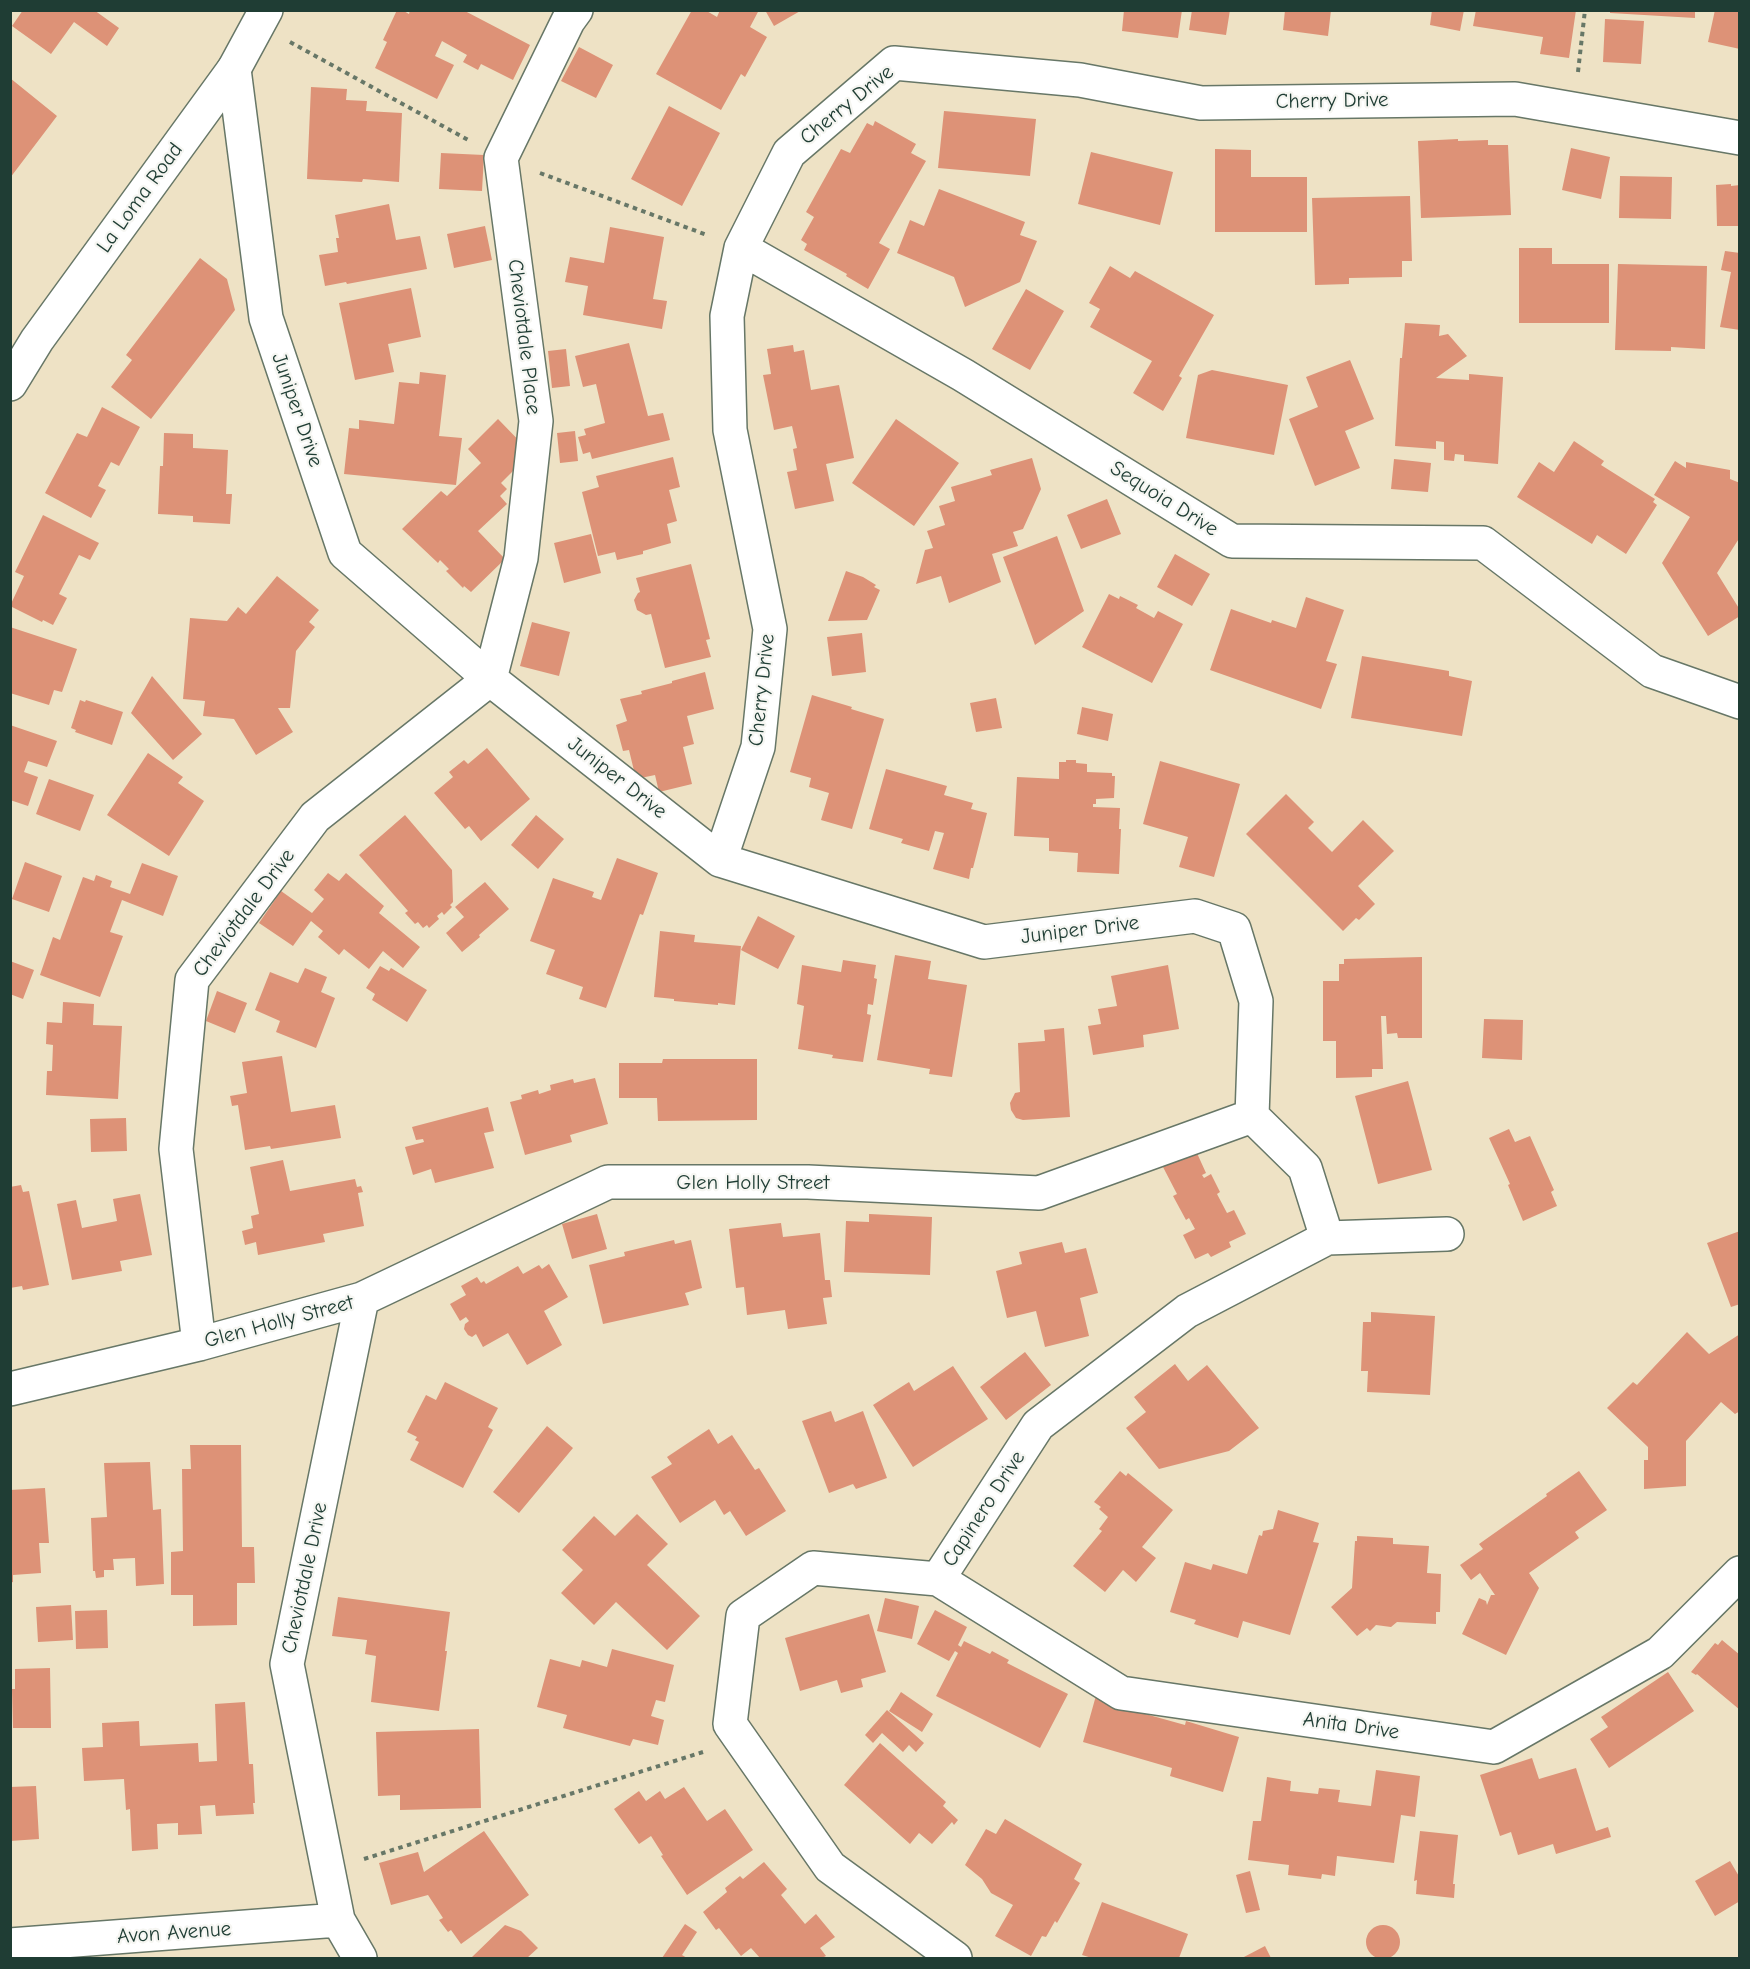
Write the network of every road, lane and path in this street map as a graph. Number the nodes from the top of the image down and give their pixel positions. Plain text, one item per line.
1 (266, 10) edge
2 (576, 10) edge
3 (1585, 10) edge
4 (234, 69) junction
5 (1574, 109) junction
6 (1740, 138) edge
7 (741, 248) junction
8 (10, 384) edge
9 (490, 678) junction
10 (1740, 702) edge
11 (720, 860) junction
12 (1252, 1116) junction
13 (1448, 1234) dead end
14 (1327, 1238) junction
15 (362, 1299) junction
16 (199, 1344) junction
17 (10, 1389) edge
18 (1740, 1573) edge
19 (938, 1579) junction
20 (741, 1740) junction
21 (328, 1871) junction
22 (338, 1920) junction
23 (10, 1946) edge
24 (360, 1959) edge
25 (955, 1959) edge

1 - 4 street, La Loma Road
2 - 9 street, Cheviotdale Place
3 - 5 path
4 - 8 street, La Loma Road
4 - 9 street, Juniper Drive
5 - 6 street, Cherry Drive
5 - 7 street, Cherry Drive
7 - 10 street, Sequoia Drive
7 - 11 street, Cherry Drive
9 - 11 street, Juniper Drive
9 - 16 street, Cheviotdale Drive
11 - 12 street, Juniper Drive
12 - 14 street
12 - 15 street, Glen Holly Street
13 - 14 street
14 - 19 street, Capinero Drive
15 - 16 street, Glen Holly Street
15 - 21 street, Cheviotdale Drive
16 - 17 street, Glen Holly Street
18 - 19 street, Anita Drive
19 - 20 street, Capinero Drive
20 - 21 path
20 - 25 street, Capinero Drive
21 - 22 street, Cheviotdale Drive
22 - 23 street, Avon Avenue
22 - 24 street, Cheviotdale Drive

